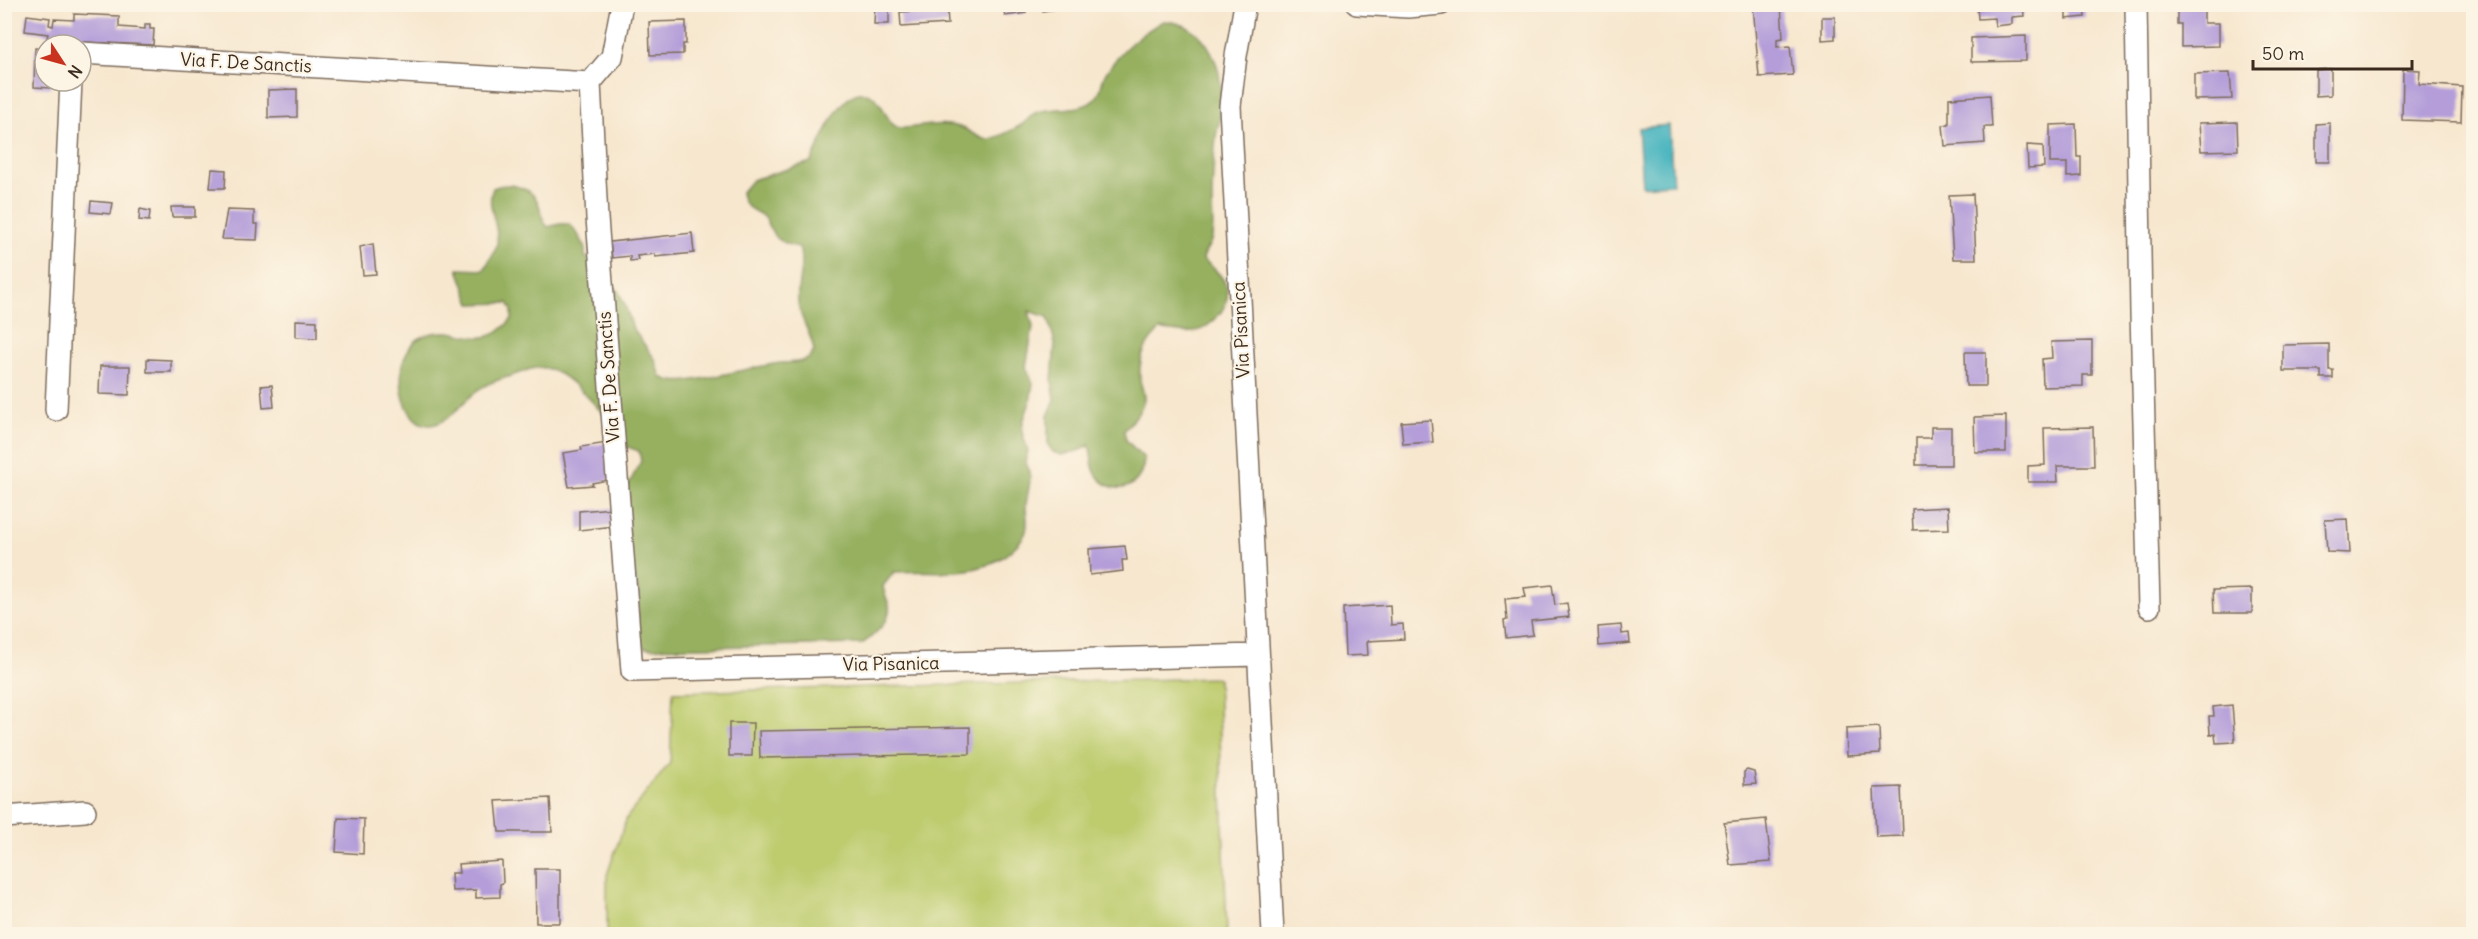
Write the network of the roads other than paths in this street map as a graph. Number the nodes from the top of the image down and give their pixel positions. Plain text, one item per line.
1 (622, 4) edge
2 (1245, 4) edge
3 (1357, 4) edge
4 (1441, 4) edge
5 (2136, 4) edge
6 (93, 54) edge
7 (590, 83) junction
8 (70, 93) edge
9 (56, 410) dead end
10 (2149, 607) dead end
11 (1258, 656) junction
12 (632, 671) joint
13 (85, 811) dead end
14 (4, 817) edge
15 (1273, 934) edge

1 - 7 street
2 - 11 street, Via Pisanica
3 - 4 street
5 - 10 street
6 - 7 street, Via F. De Sanctis
7 - 12 street, Via F. De Sanctis
8 - 9 street
11 - 12 street, Via Pisanica
11 - 15 street, Via Pisanica
13 - 14 street

